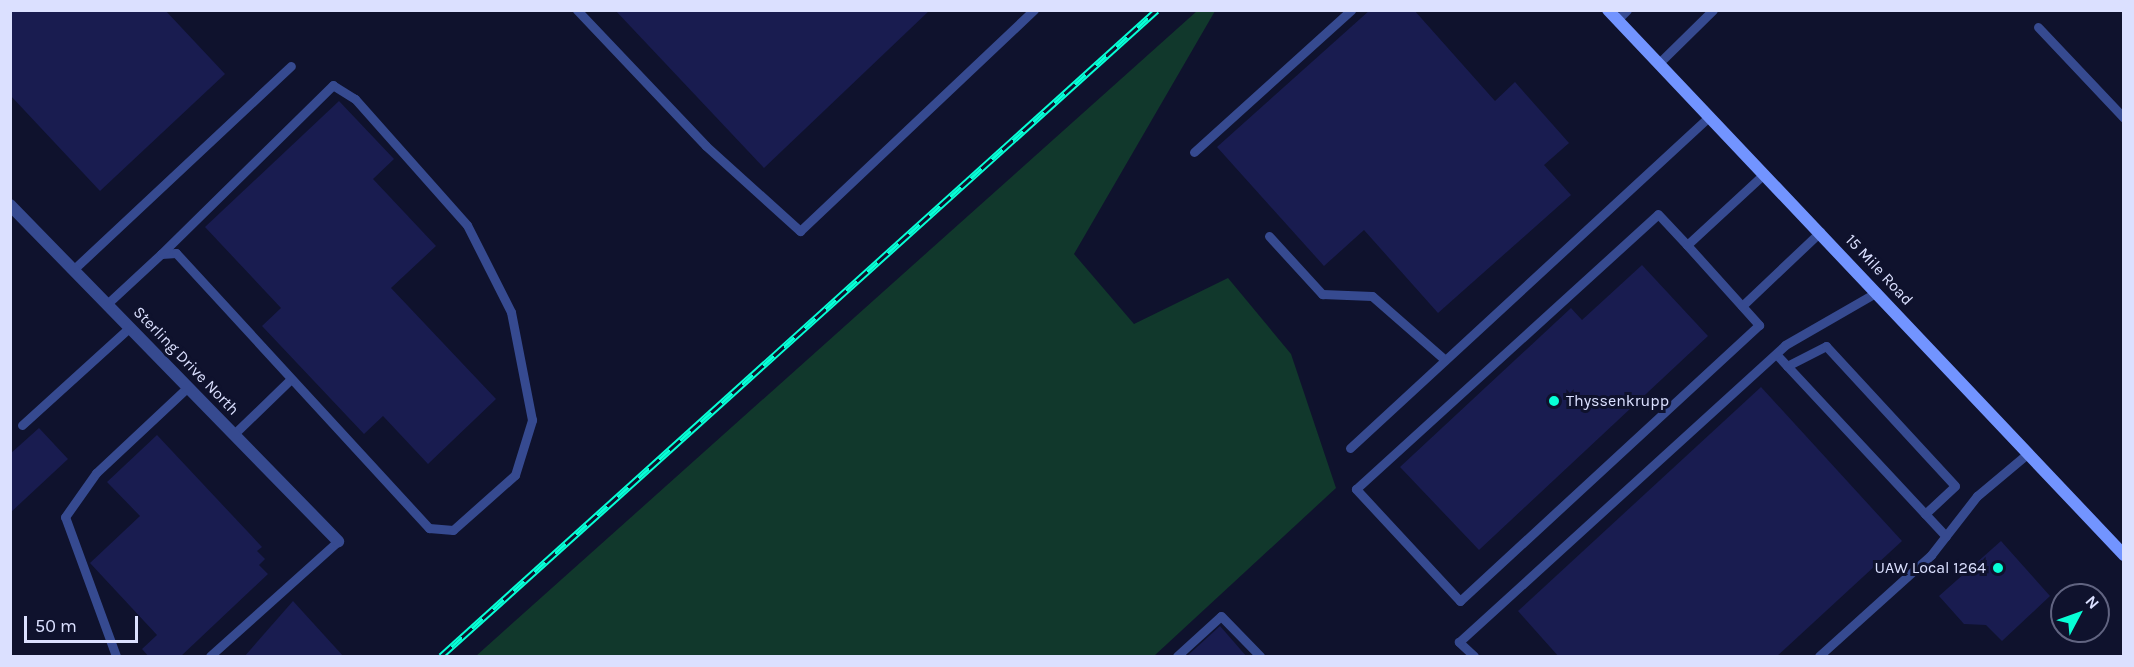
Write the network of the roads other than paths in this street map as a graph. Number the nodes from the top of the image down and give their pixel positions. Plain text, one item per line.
1 (577, 10) edge
2 (1034, 10) edge
3 (1350, 10) edge
4 (1627, 10) edge
5 (1713, 10) edge
6 (1612, 15) edge
7 (2038, 27) dead end
8 (1658, 64) junction
9 (291, 66) dead end
10 (1708, 118) junction
11 (2124, 118) edge
12 (1194, 153) dead end
13 (1764, 174) junction
14 (10, 205) edge
15 (1820, 232) junction
16 (1269, 236) dead end
17 (1687, 245) junction
18 (160, 254) junction
19 (74, 270) junction
20 (1877, 292) junction
21 (107, 304) junction
22 (1742, 306) junction
23 (130, 327) junction
24 (1776, 354) junction
25 (1445, 360) junction
26 (1787, 366) junction
27 (290, 380) junction
28 (188, 387) junction
29 (22, 425) dead end
30 (234, 434) junction
31 (1350, 448) dead end
32 (2027, 454) junction
33 (1925, 514) junction
34 (1946, 536) junction
35 (338, 541) joint
36 (2124, 555) edge
37 (1467, 654) edge
38 (116, 657) edge
39 (210, 657) edge
40 (1177, 657) edge
41 (1260, 657) edge
42 (1819, 657) edge

1 - 2 lane
3 - 12 lane
4 - 6 lane
5 - 8 lane
6 - 8 main road, 15 Mile Road
7 - 11 lane
8 - 10 main road, 15 Mile Road
9 - 19 lane
10 - 13 main road, 15 Mile Road
10 - 25 lane
13 - 15 main road, 15 Mile Road
13 - 17 lane
14 - 19 street, Sterling Drive North
15 - 20 main road, 15 Mile Road
15 - 22 lane
16 - 25 lane
17 - 22 lane
17 - 22 lane
18 - 21 lane
18 - 27 lane
18 - 27 lane
19 - 21 street, Sterling Drive North
20 - 24 lane
20 - 32 main road, 15 Mile Road
21 - 23 street, Sterling Drive North
23 - 28 street, Sterling Drive North
23 - 29 lane
24 - 26 lane
24 - 37 lane
25 - 31 lane
26 - 33 lane
26 - 33 lane
27 - 30 lane
28 - 30 street, Sterling Drive North
28 - 38 lane
30 - 35 street, Sterling Drive North
32 - 34 lane
32 - 36 main road, 15 Mile Road
33 - 34 lane
34 - 42 lane
35 - 39 lane
40 - 41 lane

